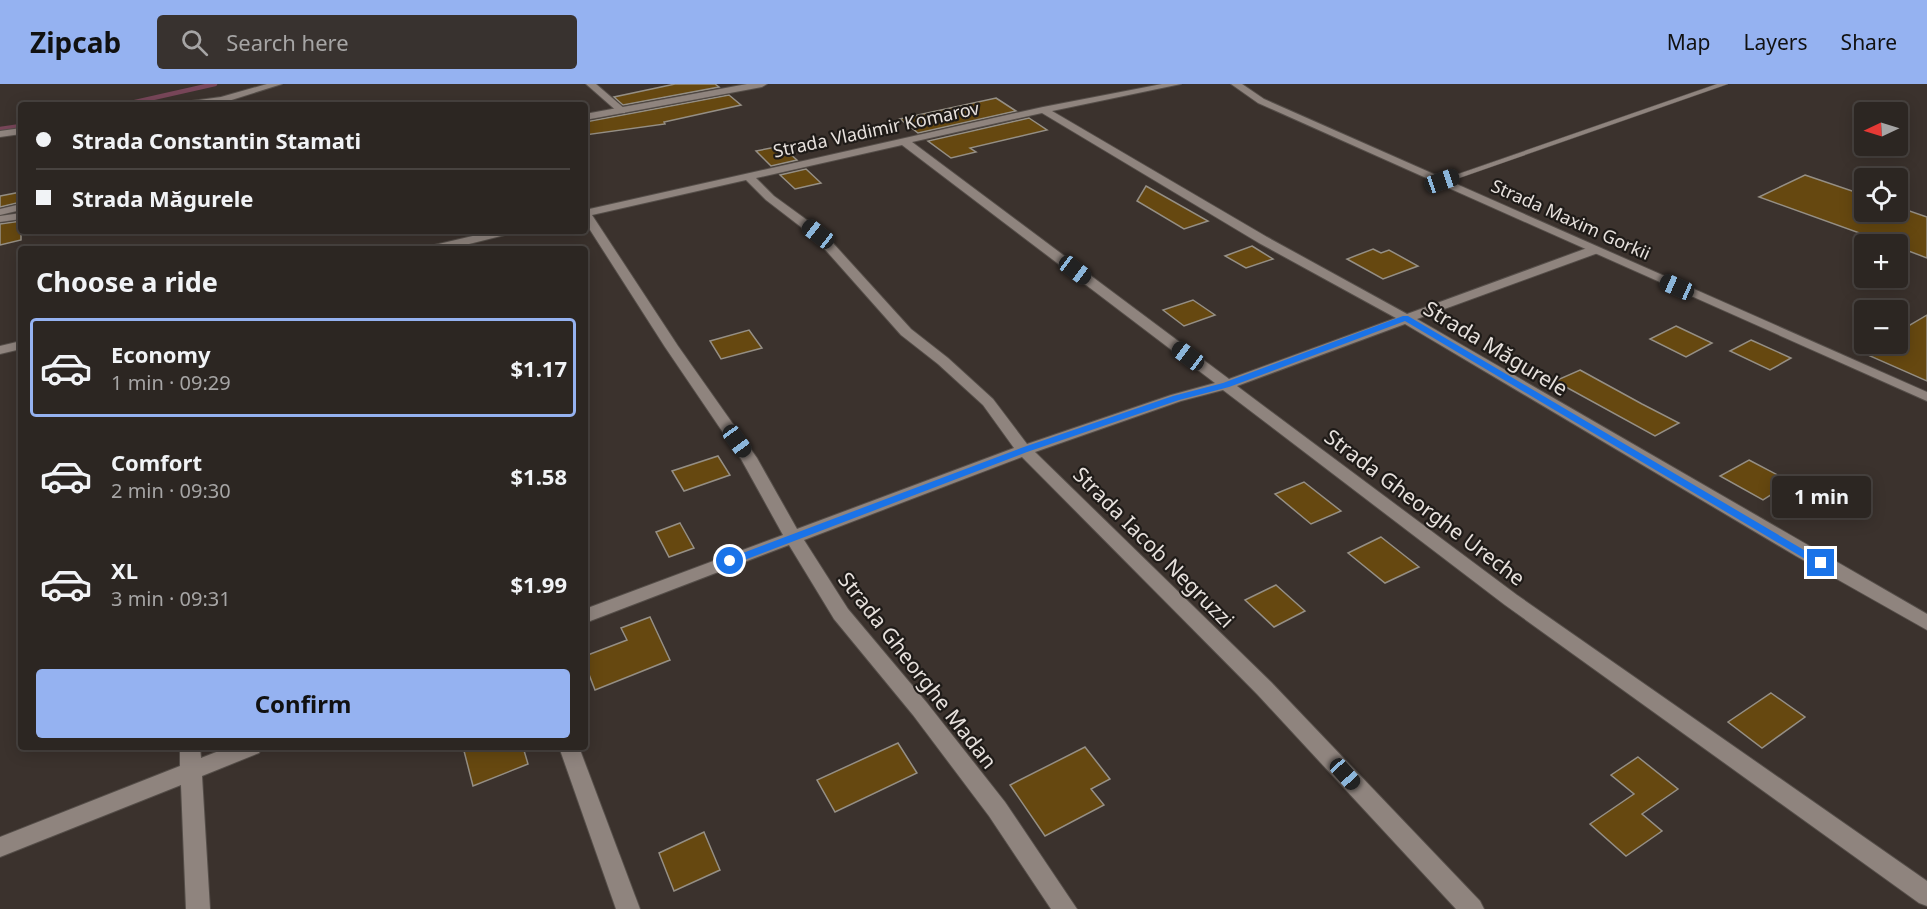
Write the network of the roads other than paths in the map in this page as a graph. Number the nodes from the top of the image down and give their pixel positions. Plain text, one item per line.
1 (277, 84) edge
2 (591, 84) edge
3 (762, 84) edge
4 (1176, 84) edge
5 (1236, 84) edge
6 (1724, 84) edge
7 (220, 102) edge
8 (1043, 110) junction
9 (622, 111) junction
10 (588, 117) edge
11 (18, 131) edge
12 (0, 134) edge
13 (905, 142) junction
14 (747, 175) junction
15 (1442, 181) junction
16 (18, 208) edge
17 (0, 212) edge
18 (588, 212) edge
19 (18, 216) edge
20 (588, 218) edge
21 (0, 219) edge
22 (496, 234) edge
23 (446, 246) edge
24 (1594, 250) junction
25 (1405, 318) junction
26 (18, 346) edge
27 (0, 350) edge
28 (1226, 385) junction
29 (1927, 398) edge
30 (1024, 450) junction
31 (793, 537) junction
32 (588, 615) edge
33 (1927, 623) edge
34 (190, 750) edge
35 (244, 750) edge
36 (570, 750) edge
37 (190, 771) junction
38 (0, 847) edge
39 (1927, 895) edge
40 (198, 909) edge
41 (628, 909) edge
42 (1065, 909) edge
43 (1472, 909) edge

1 - 7 street
2 - 9 street
3 - 9 street
4 - 8 street, Strada Vladimir Komarov
5 - 15 street, Strada Maxim Gorkii
6 - 15 lane
8 - 13 street, Strada Vladimir Komarov
8 - 25 street, Strada Măgurele
9 - 10 street
11 - 12 street
13 - 14 street, Strada Vladimir Komarov
13 - 28 street, Strada Gheorghe Ureche
14 - 18 street, Strada Vladimir Komarov
14 - 30 street, Strada Iacob Negruzzi
15 - 24 street, Strada Maxim Gorkii
16 - 17 street
19 - 21 street
20 - 31 street, Strada Gheorghe Madan
22 - 23 street
24 - 25 street
24 - 29 street, Strada Maxim Gorkii
25 - 28 street
25 - 33 street, Strada Măgurele
26 - 27 street
28 - 30 street
28 - 39 street, Strada Gheorghe Ureche
30 - 31 street
30 - 43 street, Strada Iacob Negruzzi
31 - 32 street
31 - 42 street, Strada Gheorghe Madan
34 - 37 street
35 - 37 street
36 - 41 street
37 - 38 street
37 - 40 street

